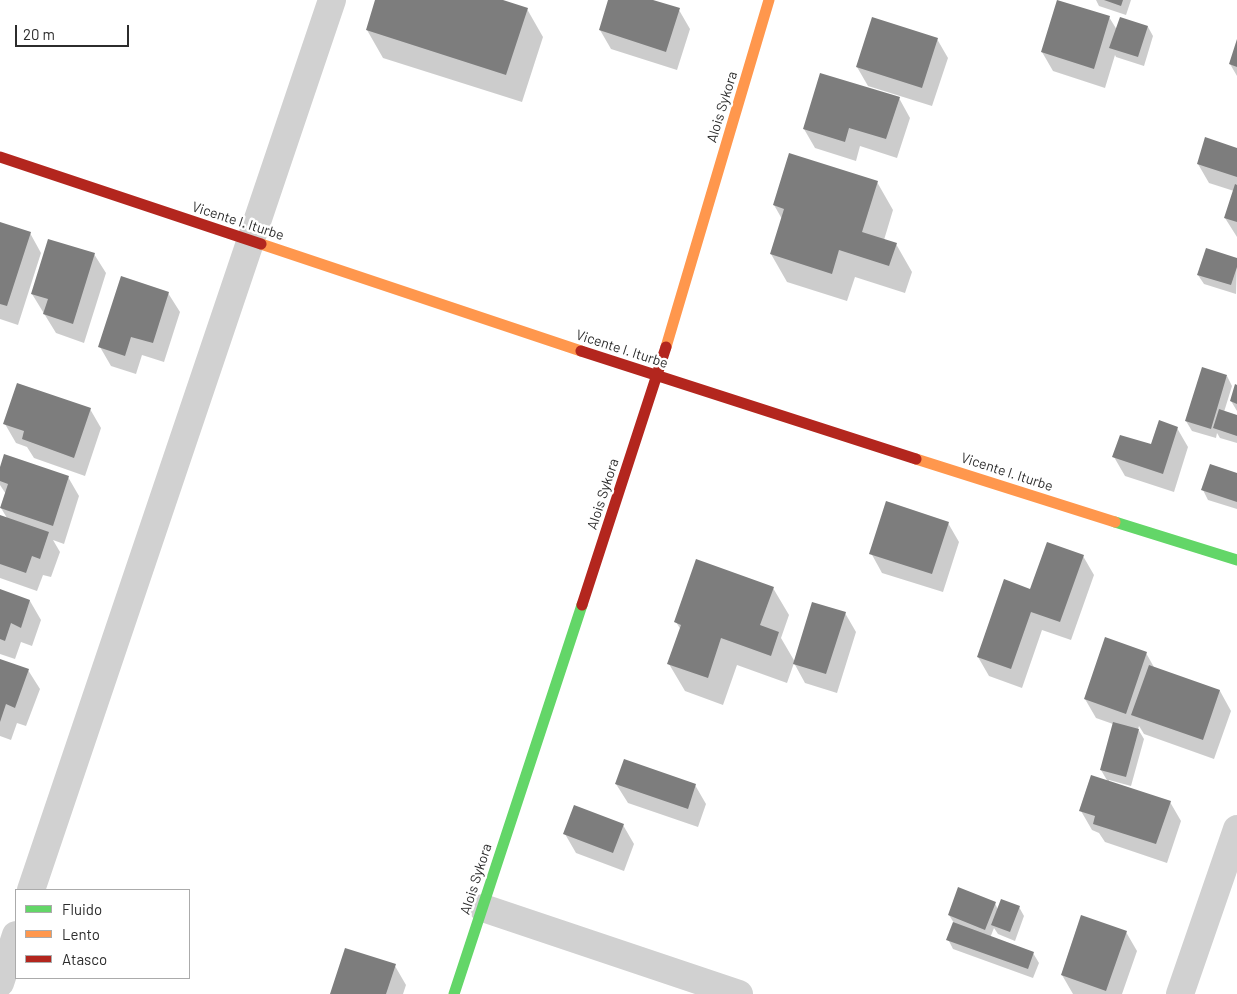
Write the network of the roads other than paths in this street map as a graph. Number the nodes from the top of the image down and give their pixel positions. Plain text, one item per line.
1 (332, 0) edge
2 (770, 0) edge
3 (0, 157) edge
4 (252, 241) junction
5 (657, 376) junction
6 (1237, 560) edge
7 (1237, 829) edge
8 (31, 889) edge
9 (483, 908) junction
10 (15, 938) edge
11 (0, 983) edge
12 (454, 994) edge
13 (739, 994) edge
14 (1180, 994) edge

1 - 4 street
2 - 5 street, Alois Sykora
3 - 4 street, Vicente I. Iturbe
4 - 5 street, Vicente I. Iturbe
4 - 8 street
5 - 6 street, Vicente I. Iturbe
5 - 9 street, Alois Sykora
7 - 14 street
9 - 12 street, Alois Sykora
9 - 13 street
10 - 11 street

